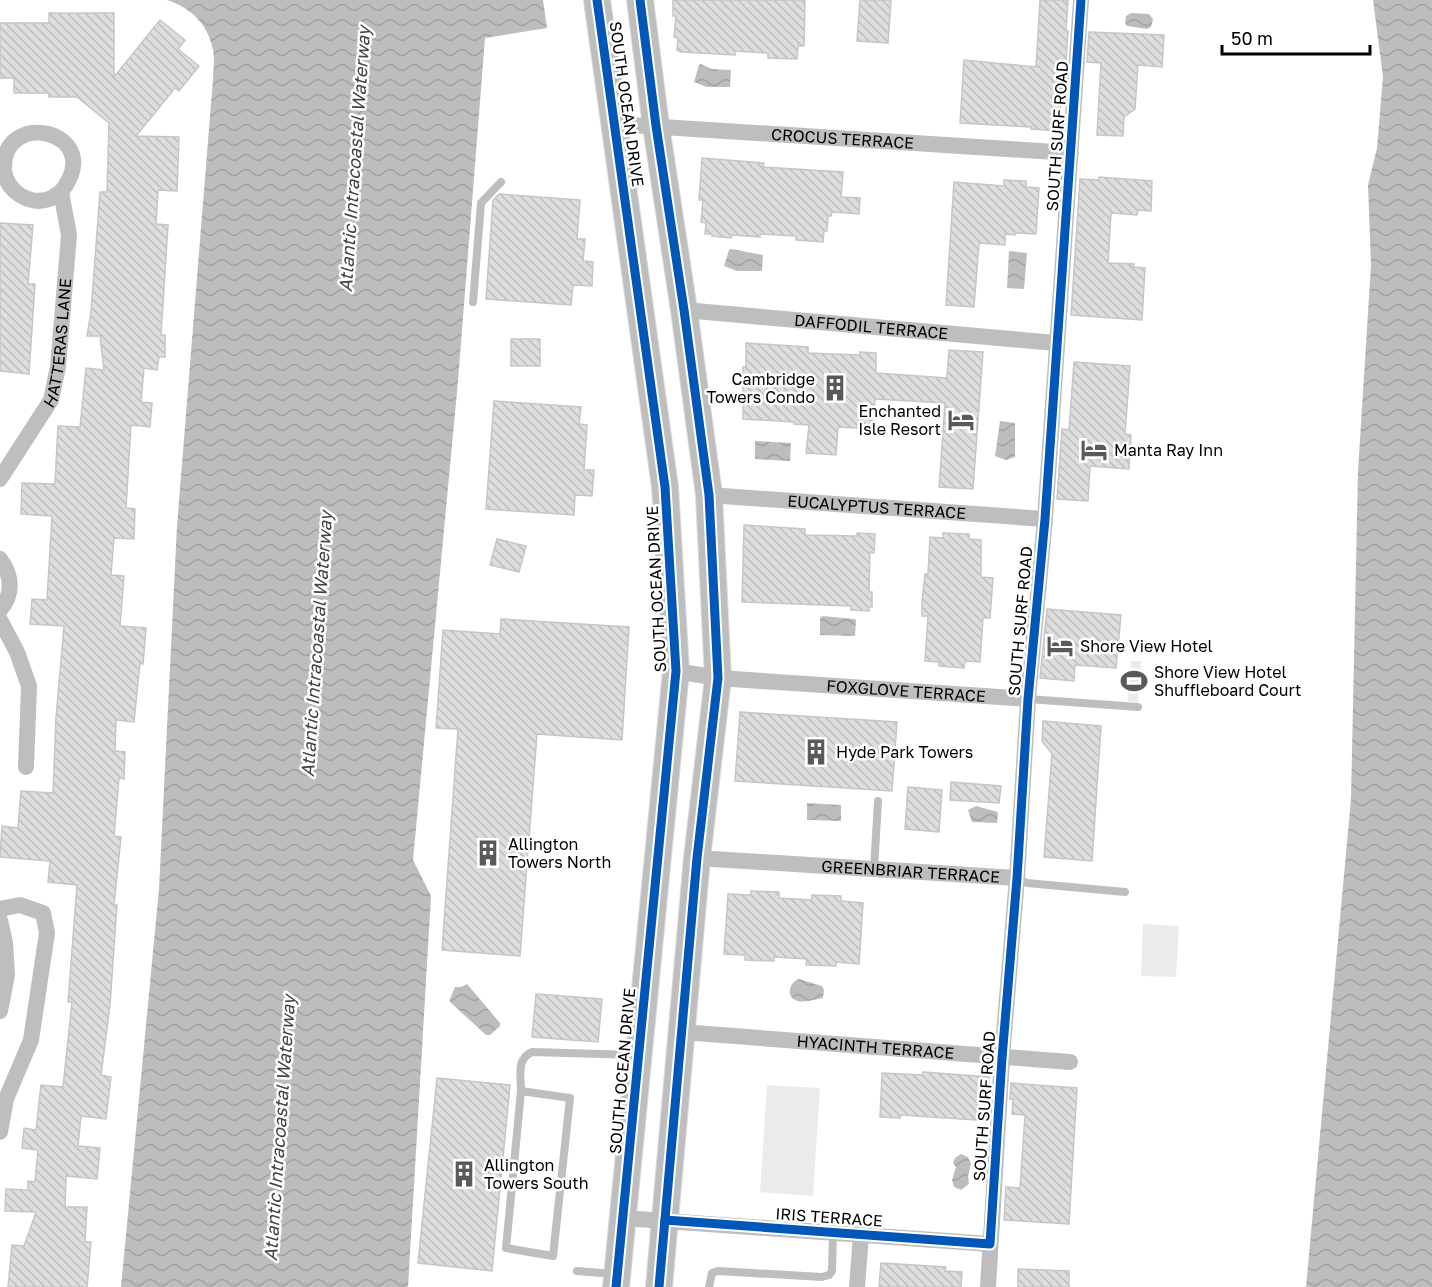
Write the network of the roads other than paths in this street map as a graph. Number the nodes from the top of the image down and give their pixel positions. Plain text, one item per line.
1 (597, 0) edge
2 (640, 0) edge
3 (1081, 0) edge
4 (615, 124) junction
5 (656, 126) junction
6 (1071, 153) junction
7 (501, 182) dead end
8 (61, 192) junction
9 (473, 302) dead end
10 (684, 310) junction
11 (1056, 343) junction
12 (0, 479) edge
13 (709, 495) junction
14 (1045, 519) junction
15 (0, 559) edge
16 (0, 610) edge
17 (0, 620) edge
18 (676, 671) junction
19 (718, 678) junction
20 (1028, 699) junction
21 (1138, 707) dead end
22 (26, 767) dead end
23 (878, 801) dead end
24 (697, 858) junction
25 (874, 869) junction
26 (1017, 878) junction
27 (1125, 892) dead end
28 (0, 909) edge
29 (0, 920) edge
30 (0, 1011) edge
31 (682, 1032) junction
32 (638, 1056) junction
33 (1002, 1058) junction
34 (1070, 1062) dead end
35 (521, 1091) junction
36 (0, 1132) edge
37 (623, 1218) junction
38 (664, 1220) junction
39 (833, 1233) junction
40 (861, 1235) junction
41 (990, 1244) junction
42 (577, 1271) dead end
43 (617, 1281) edge
44 (858, 1286) edge
45 (659, 1287) edge
46 (709, 1287) edge
47 (988, 1287) edge

1 - 4 main road, SOUTH OCEAN DRIVE
2 - 5 main road, SOUTH OCEAN DRIVE
3 - 6 street, SOUTH SURF ROAD
4 - 5 street, CROCUS TERRACE
4 - 18 main road, SOUTH OCEAN DRIVE
5 - 6 street, CROCUS TERRACE
5 - 10 main road, SOUTH OCEAN DRIVE
6 - 11 street, SOUTH SURF ROAD
7 - 9 lane
8 - 8 street
8 - 12 street, HATTERAS LANE
10 - 11 street, DAFFODIL TERRACE
10 - 13 main road, SOUTH OCEAN DRIVE
11 - 14 street, SOUTH SURF ROAD
13 - 14 street, EUCALYPTUS TERRACE
13 - 19 main road, SOUTH OCEAN DRIVE
14 - 20 street, SOUTH SURF ROAD
15 - 16 street
17 - 22 street
18 - 19 street, FOXGLOVE TERRACE
18 - 32 main road, SOUTH OCEAN DRIVE
19 - 20 street, FOXGLOVE TERRACE
19 - 24 main road, SOUTH OCEAN DRIVE
20 - 21 lane, FOXGLOVE TERRACE
20 - 26 street, SOUTH SURF ROAD
23 - 25 lane
24 - 25 street, GREENBRIAR TERRACE
24 - 31 main road, SOUTH OCEAN DRIVE
25 - 26 street, GREENBRIAR TERRACE
26 - 27 lane, GREENBRIAR TERRACE
26 - 33 street, SOUTH SURF ROAD
28 - 36 street
29 - 30 street
31 - 33 street, HYACINTH TERRACE
31 - 38 main road, SOUTH OCEAN DRIVE
32 - 35 lane
32 - 37 main road, SOUTH OCEAN DRIVE
33 - 34 street, HYACINTH TERRACE
33 - 41 street, SOUTH SURF ROAD
35 - 35 lane
37 - 38 street, IRIS TERRACE
37 - 43 main road, SOUTH OCEAN DRIVE
38 - 39 street, IRIS TERRACE
38 - 45 main road, SOUTH OCEAN DRIVE
39 - 40 street, IRIS TERRACE
39 - 46 lane
40 - 41 street, IRIS TERRACE
40 - 44 street
41 - 47 street, SOUTH SURF ROAD
42 - 43 lane

